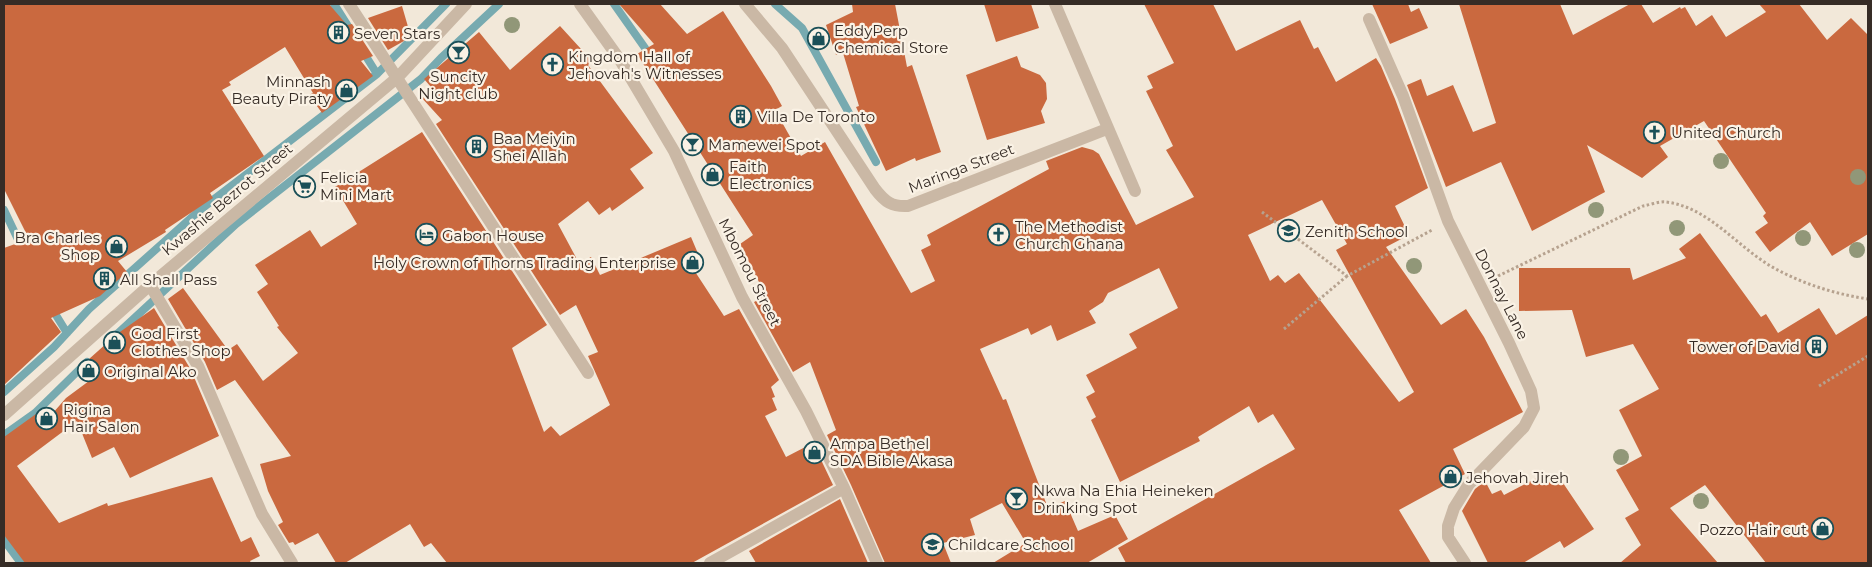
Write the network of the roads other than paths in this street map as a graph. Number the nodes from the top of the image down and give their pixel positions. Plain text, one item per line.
1 (349, 4) edge
2 (466, 4) edge
3 (580, 4) edge
4 (745, 4) edge
5 (1055, 4) edge
6 (1369, 18) dead end
7 (398, 77) junction
8 (1107, 129) junction
9 (1135, 191) dead end
10 (150, 285) junction
11 (588, 373) dead end
12 (4, 415) edge
13 (844, 488) junction
14 (292, 563) edge
15 (710, 563) edge
16 (877, 563) edge
17 (1465, 563) edge

1 - 7 street
2 - 7 street, Kwashie Bezrot Street
3 - 13 street, Mbomou Street
4 - 8 street, Maringa Street
5 - 8 street
6 - 17 street, Donnay Lane
7 - 10 street, Kwashie Bezrot Street
7 - 11 street
8 - 9 street
10 - 12 street, Kwashie Bezrot Street
10 - 14 street
13 - 15 street
13 - 16 street, Mbomou Street

